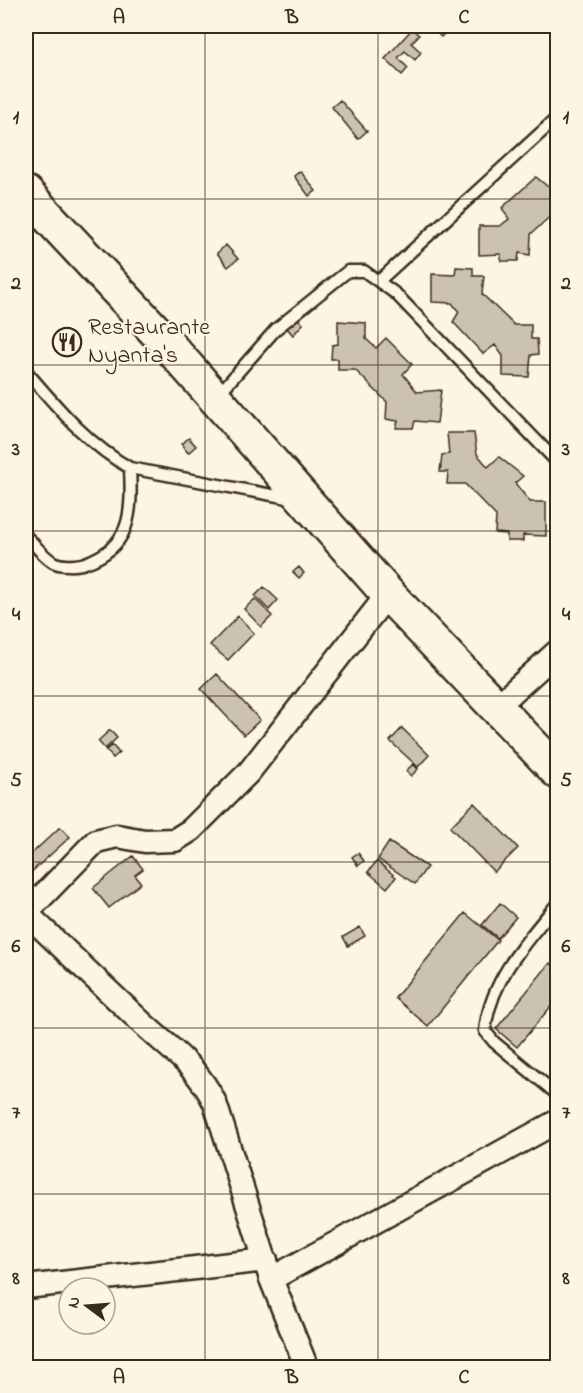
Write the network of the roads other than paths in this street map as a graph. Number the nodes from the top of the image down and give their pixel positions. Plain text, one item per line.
1 (558, 117) edge
2 (26, 193) edge
3 (380, 280) junction
4 (26, 371) edge
5 (215, 398) junction
6 (558, 464) edge
7 (130, 468) junction
8 (305, 502) junction
9 (26, 536) edge
10 (388, 594) junction
11 (558, 651) edge
12 (495, 708) junction
13 (558, 772) edge
14 (558, 903) edge
15 (26, 913) edge
16 (558, 1095) edge
17 (558, 1121) edge
18 (268, 1270) junction
19 (26, 1287) edge
20 (307, 1368) edge

1 - 3 lane
2 - 5 main road
3 - 5 lane
3 - 6 lane
4 - 7 lane
5 - 8 main road
7 - 8 lane
7 - 9 lane
8 - 10 main road
10 - 12 main road
10 - 15 street
11 - 12 street
12 - 13 main road
14 - 16 lane
15 - 18 street
17 - 18 street
18 - 19 street
18 - 20 street

